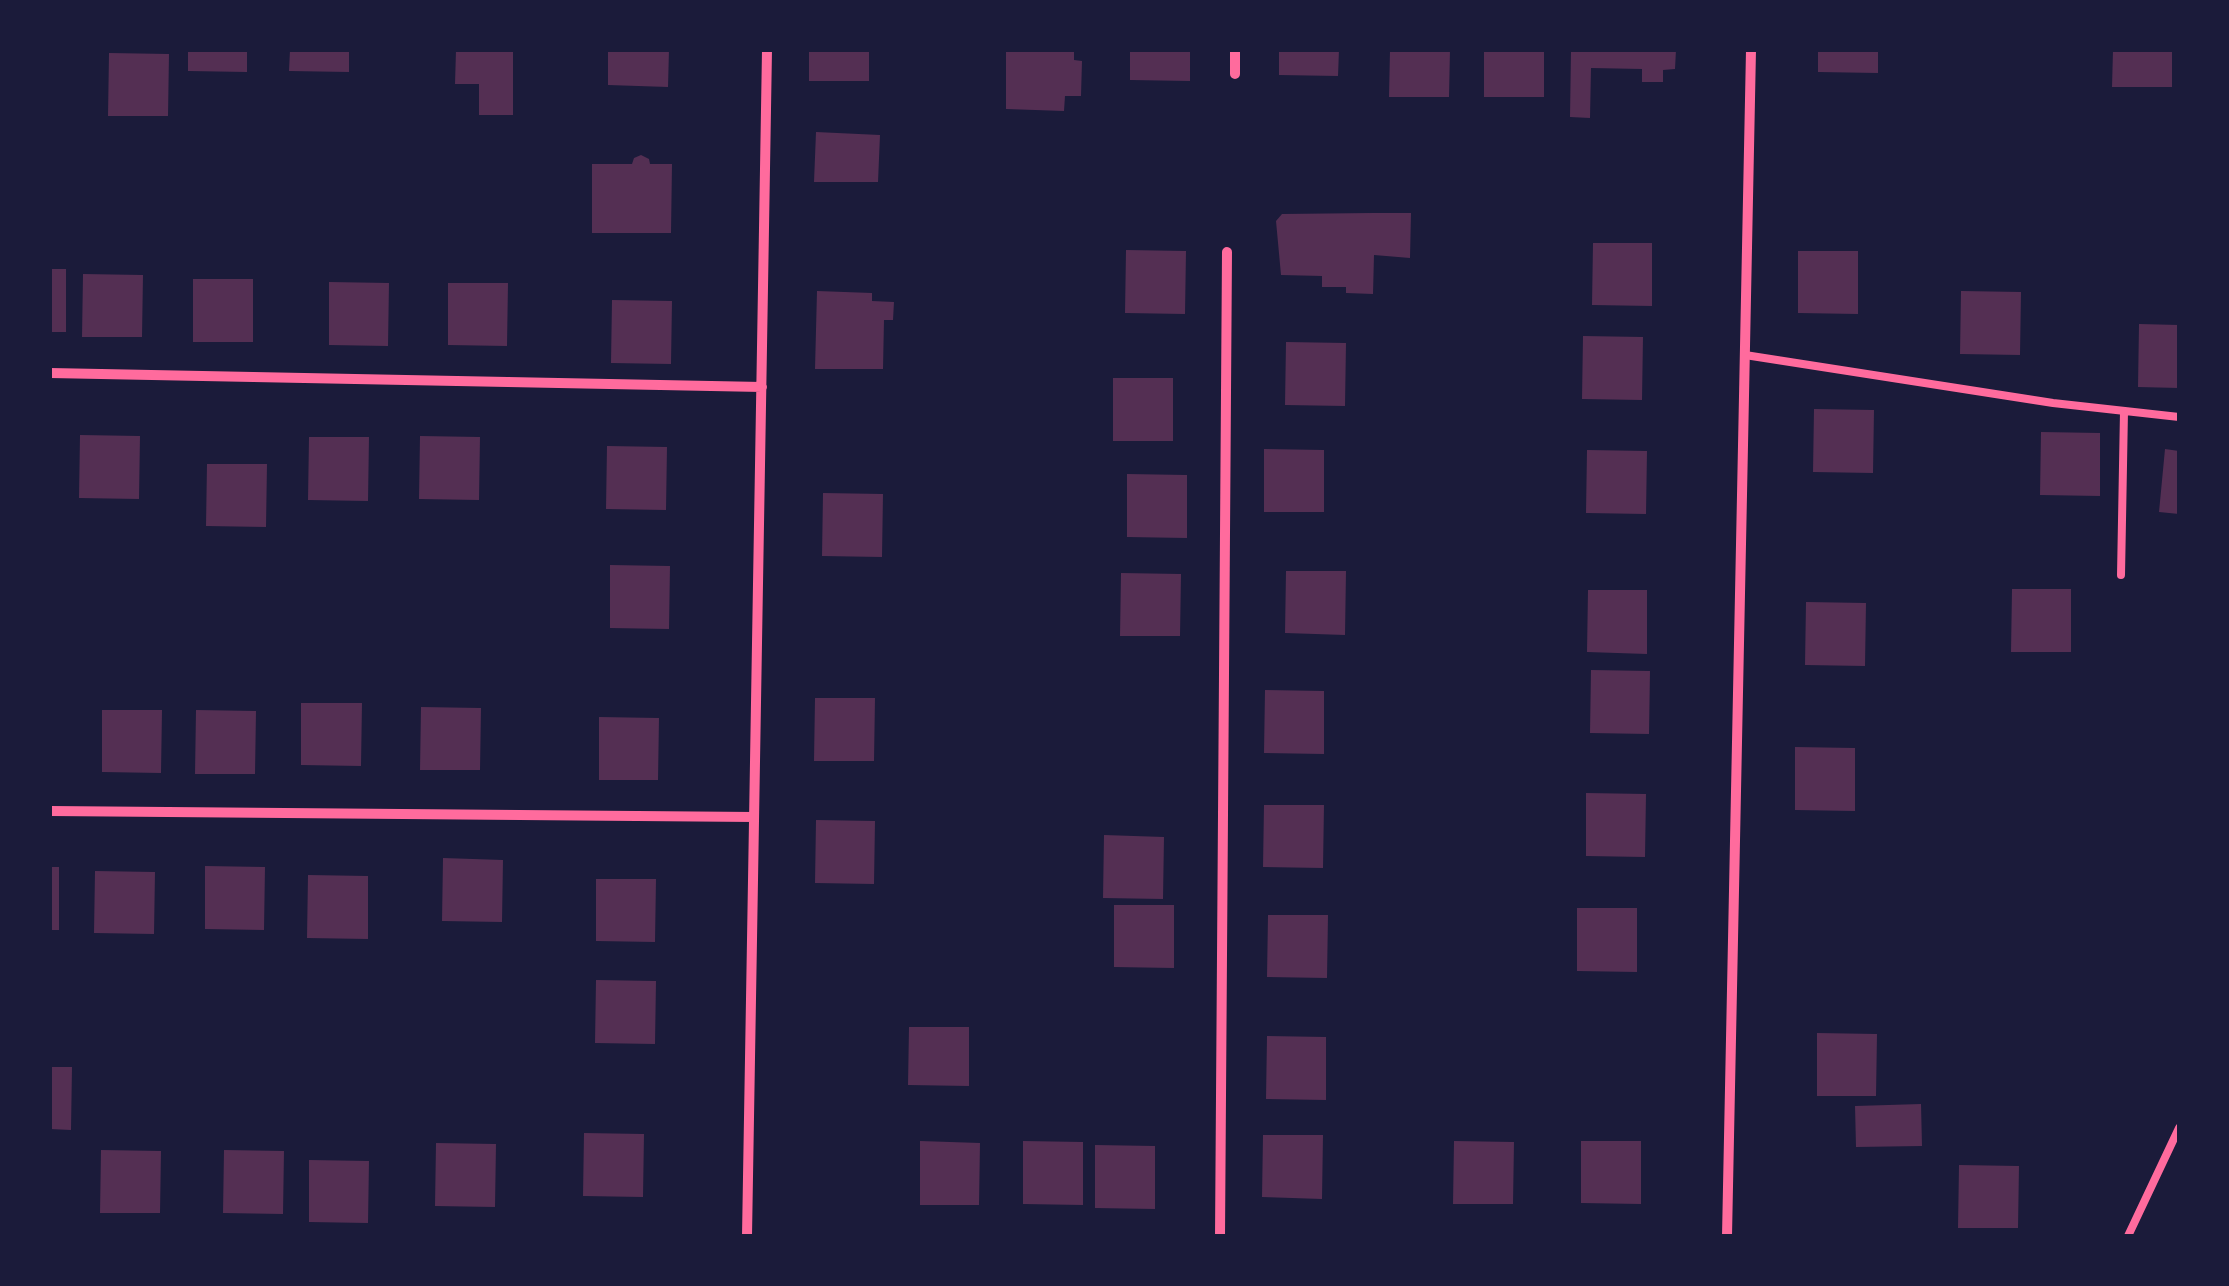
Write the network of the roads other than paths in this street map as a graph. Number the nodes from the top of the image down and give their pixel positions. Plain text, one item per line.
1 (767, 50) edge
2 (1235, 50) edge
3 (1751, 50) edge
4 (1234, 74) dead end
5 (1228, 252) dead end
6 (1745, 355) junction
7 (50, 373) edge
8 (762, 387) junction
9 (2124, 411) junction
10 (2179, 417) edge
11 (2121, 574) dead end
12 (50, 810) edge
13 (754, 816) junction
14 (2179, 1128) edge
15 (747, 1236) edge
16 (1220, 1236) edge
17 (1727, 1236) edge
18 (2128, 1236) edge

1 - 8 street
2 - 4 street
3 - 6 street
5 - 16 street
6 - 9 lane
6 - 17 street
7 - 8 street
8 - 13 street
9 - 10 lane
9 - 11 lane
12 - 13 street
13 - 15 street
14 - 18 lane

